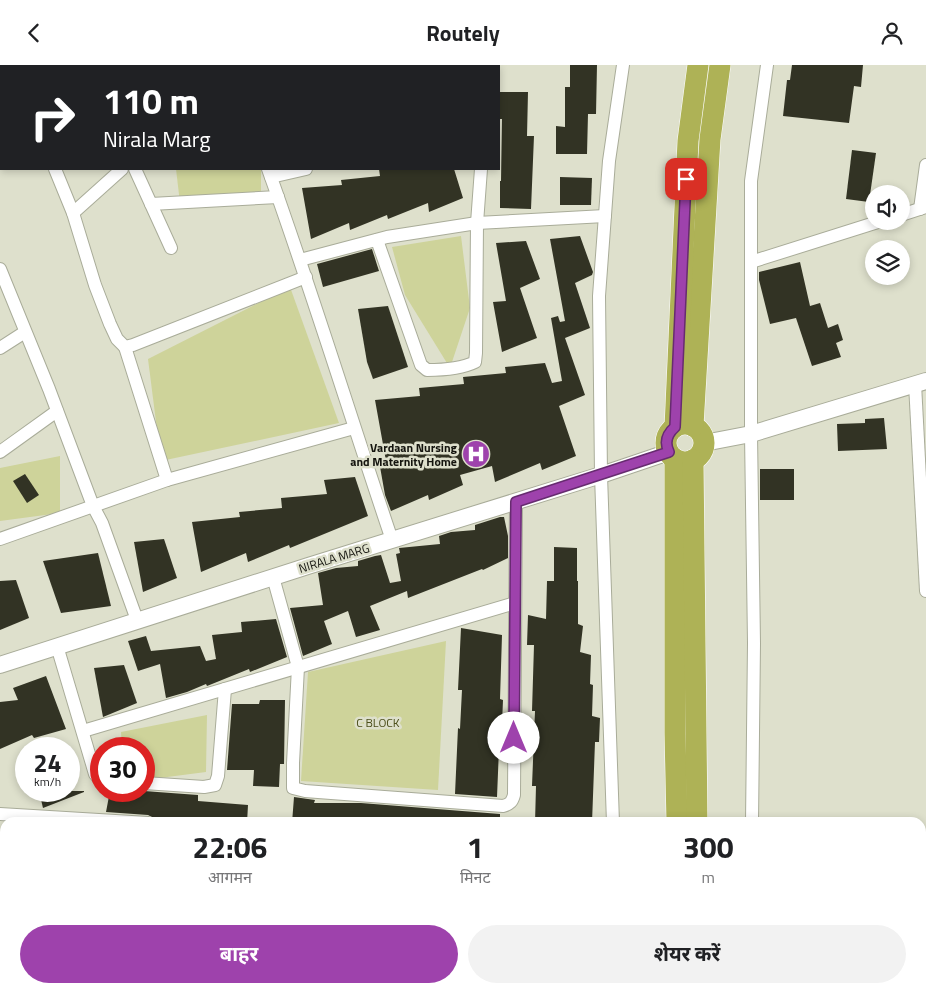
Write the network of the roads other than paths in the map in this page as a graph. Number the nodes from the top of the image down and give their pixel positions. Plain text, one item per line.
1 (623, 65) edge
2 (698, 65) edge
3 (720, 65) edge
4 (767, 65) edge
5 (926, 165) edge
6 (55, 170) edge
7 (121, 170) edge
8 (135, 170) edge
9 (297, 170) edge
10 (481, 170) edge
11 (270, 173) edge
12 (278, 197) junction
13 (151, 204) junction
14 (923, 208) edge
15 (910, 212) edge
16 (73, 213) junction
17 (605, 215) junction
18 (477, 223) junction
19 (865, 226) edge
20 (377, 240) junction
21 (171, 248) dead end
22 (300, 260) junction
23 (751, 262) junction
24 (0, 269) edge
25 (306, 277) junction
26 (26, 332) junction
27 (125, 347) junction
28 (0, 348) edge
29 (920, 383) edge
30 (57, 411) junction
31 (354, 428) junction
32 (751, 434) junction
33 (685, 444) junction
34 (0, 451) edge
35 (601, 475) junction
36 (167, 480) junction
37 (516, 502) junction
38 (93, 506) junction
39 (0, 539) edge
40 (392, 540) junction
41 (273, 577) junction
42 (926, 591) edge
43 (515, 603) junction
44 (137, 620) junction
45 (57, 646) junction
46 (0, 665) edge
47 (298, 667) junction
48 (225, 689) junction
49 (82, 731) junction
50 (90, 757) edge
51 (155, 784) edge
52 (0, 814) edge
53 (49, 817) edge
54 (613, 817) edge
55 (677, 817) edge
56 (697, 817) edge
57 (752, 817) edge

1 - 17 street
2 - 33 highway
3 - 33 highway
4 - 23 street
5 - 14 street
6 - 16 street
7 - 16 street
8 - 13 street
9 - 11 street
10 - 18 street
11 - 12 street
12 - 13 street
12 - 22 street
13 - 21 street
14 - 15 street
16 - 27 street
17 - 18 street
17 - 35 street
18 - 20 street
18 - 20 street
19 - 23 street
20 - 22 street
22 - 25 street
23 - 32 street
24 - 26 street
25 - 27 street
25 - 31 street
26 - 28 street
26 - 30 street
27 - 36 street
29 - 32 street, NIRALA MARG
29 - 42 street
30 - 34 street
30 - 38 street
31 - 36 street
31 - 40 street
32 - 33 street, NIRALA MARG
32 - 57 street
33 - 35 street, NIRALA MARG
33 - 55 highway
33 - 56 highway
35 - 37 street, NIRALA MARG
35 - 54 street
36 - 38 street
37 - 40 street, NIRALA MARG
37 - 43 street
38 - 39 street
38 - 44 street
40 - 41 street, NIRALA MARG
41 - 44 street, NIRALA MARG
41 - 47 street
43 - 47 street
43 - 47 street
44 - 45 street, NIRALA MARG
45 - 46 street, NIRALA MARG
45 - 49 street
47 - 48 street
48 - 49 street
48 - 51 street
49 - 50 street
52 - 53 street

